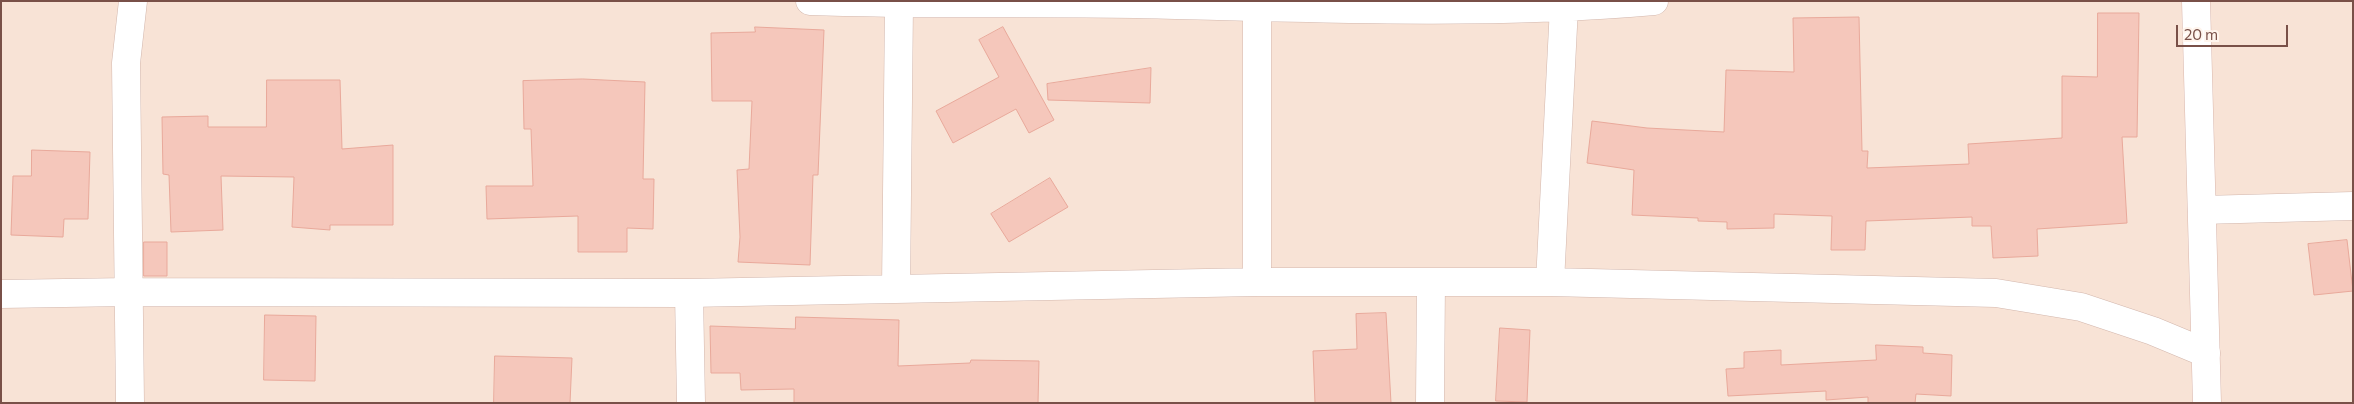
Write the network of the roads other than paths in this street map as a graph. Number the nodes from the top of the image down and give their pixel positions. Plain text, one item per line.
1 (133, 1) edge
2 (810, 1) edge
3 (1654, 1) edge
4 (2196, 1) edge
5 (953, 3) edge
6 (899, 5) junction
7 (1257, 7) junction
8 (1564, 7) junction
9 (2353, 206) edge
10 (2202, 210) junction
11 (1257, 282) junction
12 (1431, 282) junction
13 (1550, 282) junction
14 (896, 288) junction
15 (128, 292) junction
16 (1, 294) edge
17 (690, 294) junction
18 (2206, 353) junction
19 (130, 403) edge
20 (691, 403) edge
21 (1430, 403) edge
22 (2207, 403) edge

1 - 15 street
2 - 6 street
3 - 8 street
4 - 10 street
5 - 6 street
5 - 7 street
6 - 14 street
7 - 8 street
7 - 11 street
8 - 13 street
9 - 10 street
10 - 18 street
11 - 12 street
11 - 14 street
12 - 13 street
12 - 21 street
13 - 18 street
14 - 17 street
15 - 16 street
15 - 17 street
15 - 19 street
17 - 20 street
18 - 22 street

